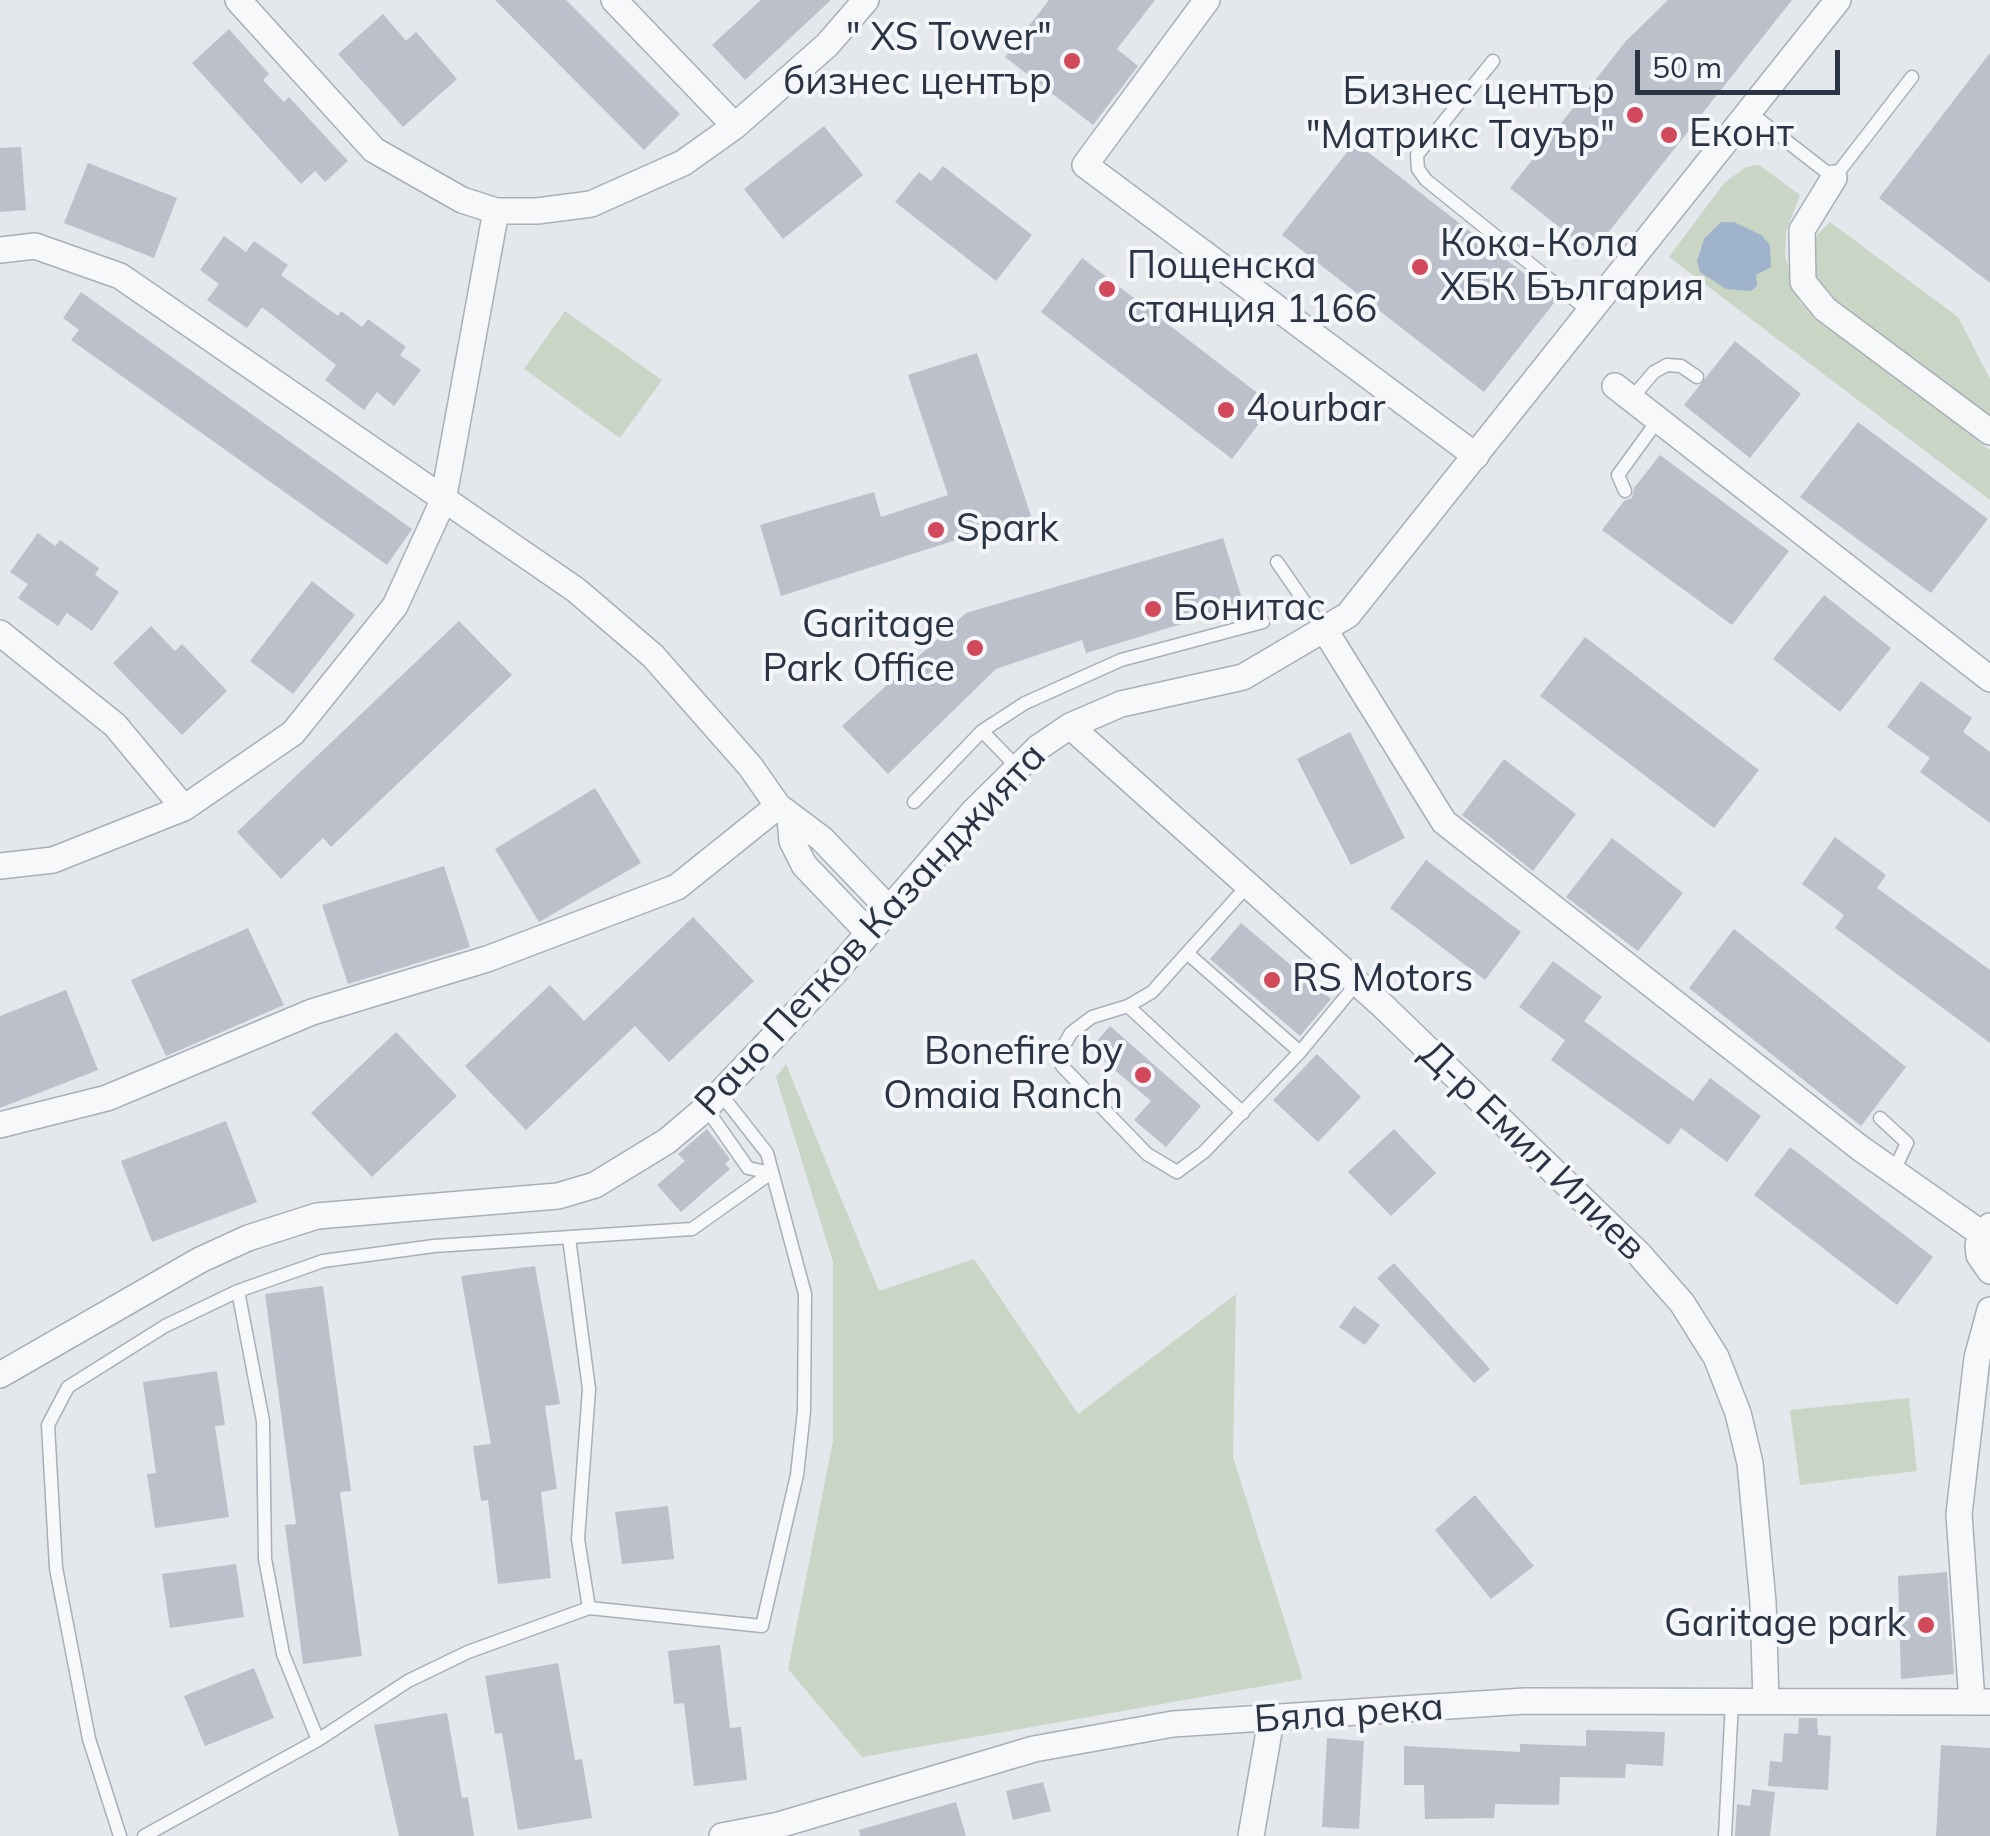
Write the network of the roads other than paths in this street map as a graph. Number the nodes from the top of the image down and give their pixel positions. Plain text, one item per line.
1 (238, 0) edge
2 (614, 0) edge
3 (866, 0) edge
4 (1206, 0) edge
5 (1838, 0) edge
6 (1492, 60) dead end
7 (1912, 78) dead end
8 (1748, 111) junction
9 (734, 126) junction
10 (1834, 178) junction
11 (496, 211) junction
12 (0, 250) edge
13 (1590, 312) junction
14 (1697, 377) dead end
15 (1623, 393) joint
16 (1658, 420) junction
17 (1990, 432) edge
18 (1476, 456) junction
19 (1625, 491) dead end
20 (443, 501) junction
21 (1278, 562) dead end
22 (1262, 622) dead end
23 (1326, 632) junction
24 (0, 633) edge
25 (1990, 679) edge
26 (1070, 726) junction
27 (982, 731) junction
28 (1017, 767) junction
29 (914, 802) dead end
30 (184, 808) junction
31 (784, 812) junction
32 (0, 866) edge
33 (1248, 885) junction
34 (888, 908) junction
35 (868, 932) junction
36 (1186, 953) junction
37 (1358, 983) junction
38 (1128, 1006) junction
39 (1300, 1052) junction
40 (713, 1100) junction
41 (1243, 1114) junction
42 (1880, 1118) dead end
43 (0, 1125) edge
44 (1893, 1172) junction
45 (771, 1173) junction
46 (1986, 1230) edge
47 (570, 1238) junction
48 (1990, 1271) edge
49 (238, 1291) junction
50 (1990, 1310) edge
51 (0, 1375) edge
52 (589, 1608) junction
53 (1766, 1701) junction
54 (1732, 1702) junction
55 (1981, 1702) edge
56 (1271, 1720) junction
57 (318, 1740) junction
58 (120, 1836) edge
59 (144, 1836) edge
60 (722, 1836) edge
61 (1250, 1836) edge
62 (1725, 1836) edge

1 - 11 street
2 - 9 street
3 - 9 street
4 - 18 street
5 - 8 street, Рачо Петков Казанджията
6 - 13 lane
7 - 10 lane
8 - 10 lane
8 - 13 street, Рачо Петков Казанджията
9 - 11 street
10 - 17 street
11 - 20 street
12 - 20 street
13 - 18 street, Рачо Петков Казанджията
14 - 15 lane
15 - 16 street
16 - 19 lane
16 - 25 street
18 - 23 street, Рачо Петков Казанджията
20 - 30 street
20 - 31 street
21 - 23 lane
22 - 27 lane
23 - 26 street, Рачо Петков Казанджията
23 - 44 street
24 - 30 street
26 - 28 street, Рачо Петков Казанджията
26 - 33 street, Д-р Емил Илиев
27 - 28 lane
27 - 29 lane
28 - 34 street, Рачо Петков Казанджията
30 - 32 street
31 - 34 street
31 - 35 street
31 - 43 street
33 - 36 lane
33 - 37 street, Д-р Емил Илиев
34 - 35 street, Рачо Петков Казанджията
35 - 40 street, Рачо Петков Казанджията
36 - 38 lane
36 - 39 lane
37 - 39 lane
37 - 53 street, Д-р Емил Илиев
38 - 41 lane
38 - 41 lane
39 - 41 lane
40 - 45 lane
40 - 45 lane
40 - 51 street, Рачо Петков Казанджията
42 - 44 lane
44 - 46 street
45 - 47 lane
45 - 52 lane
46 - 48 street
47 - 49 lane
47 - 52 lane
49 - 57 lane
49 - 58 lane
50 - 55 street
52 - 57 lane
53 - 54 street, Бяла река
53 - 55 street, Бяла река
54 - 56 street, Бяла река
54 - 62 lane
56 - 60 street, Бяла река
56 - 61 street
57 - 59 lane

